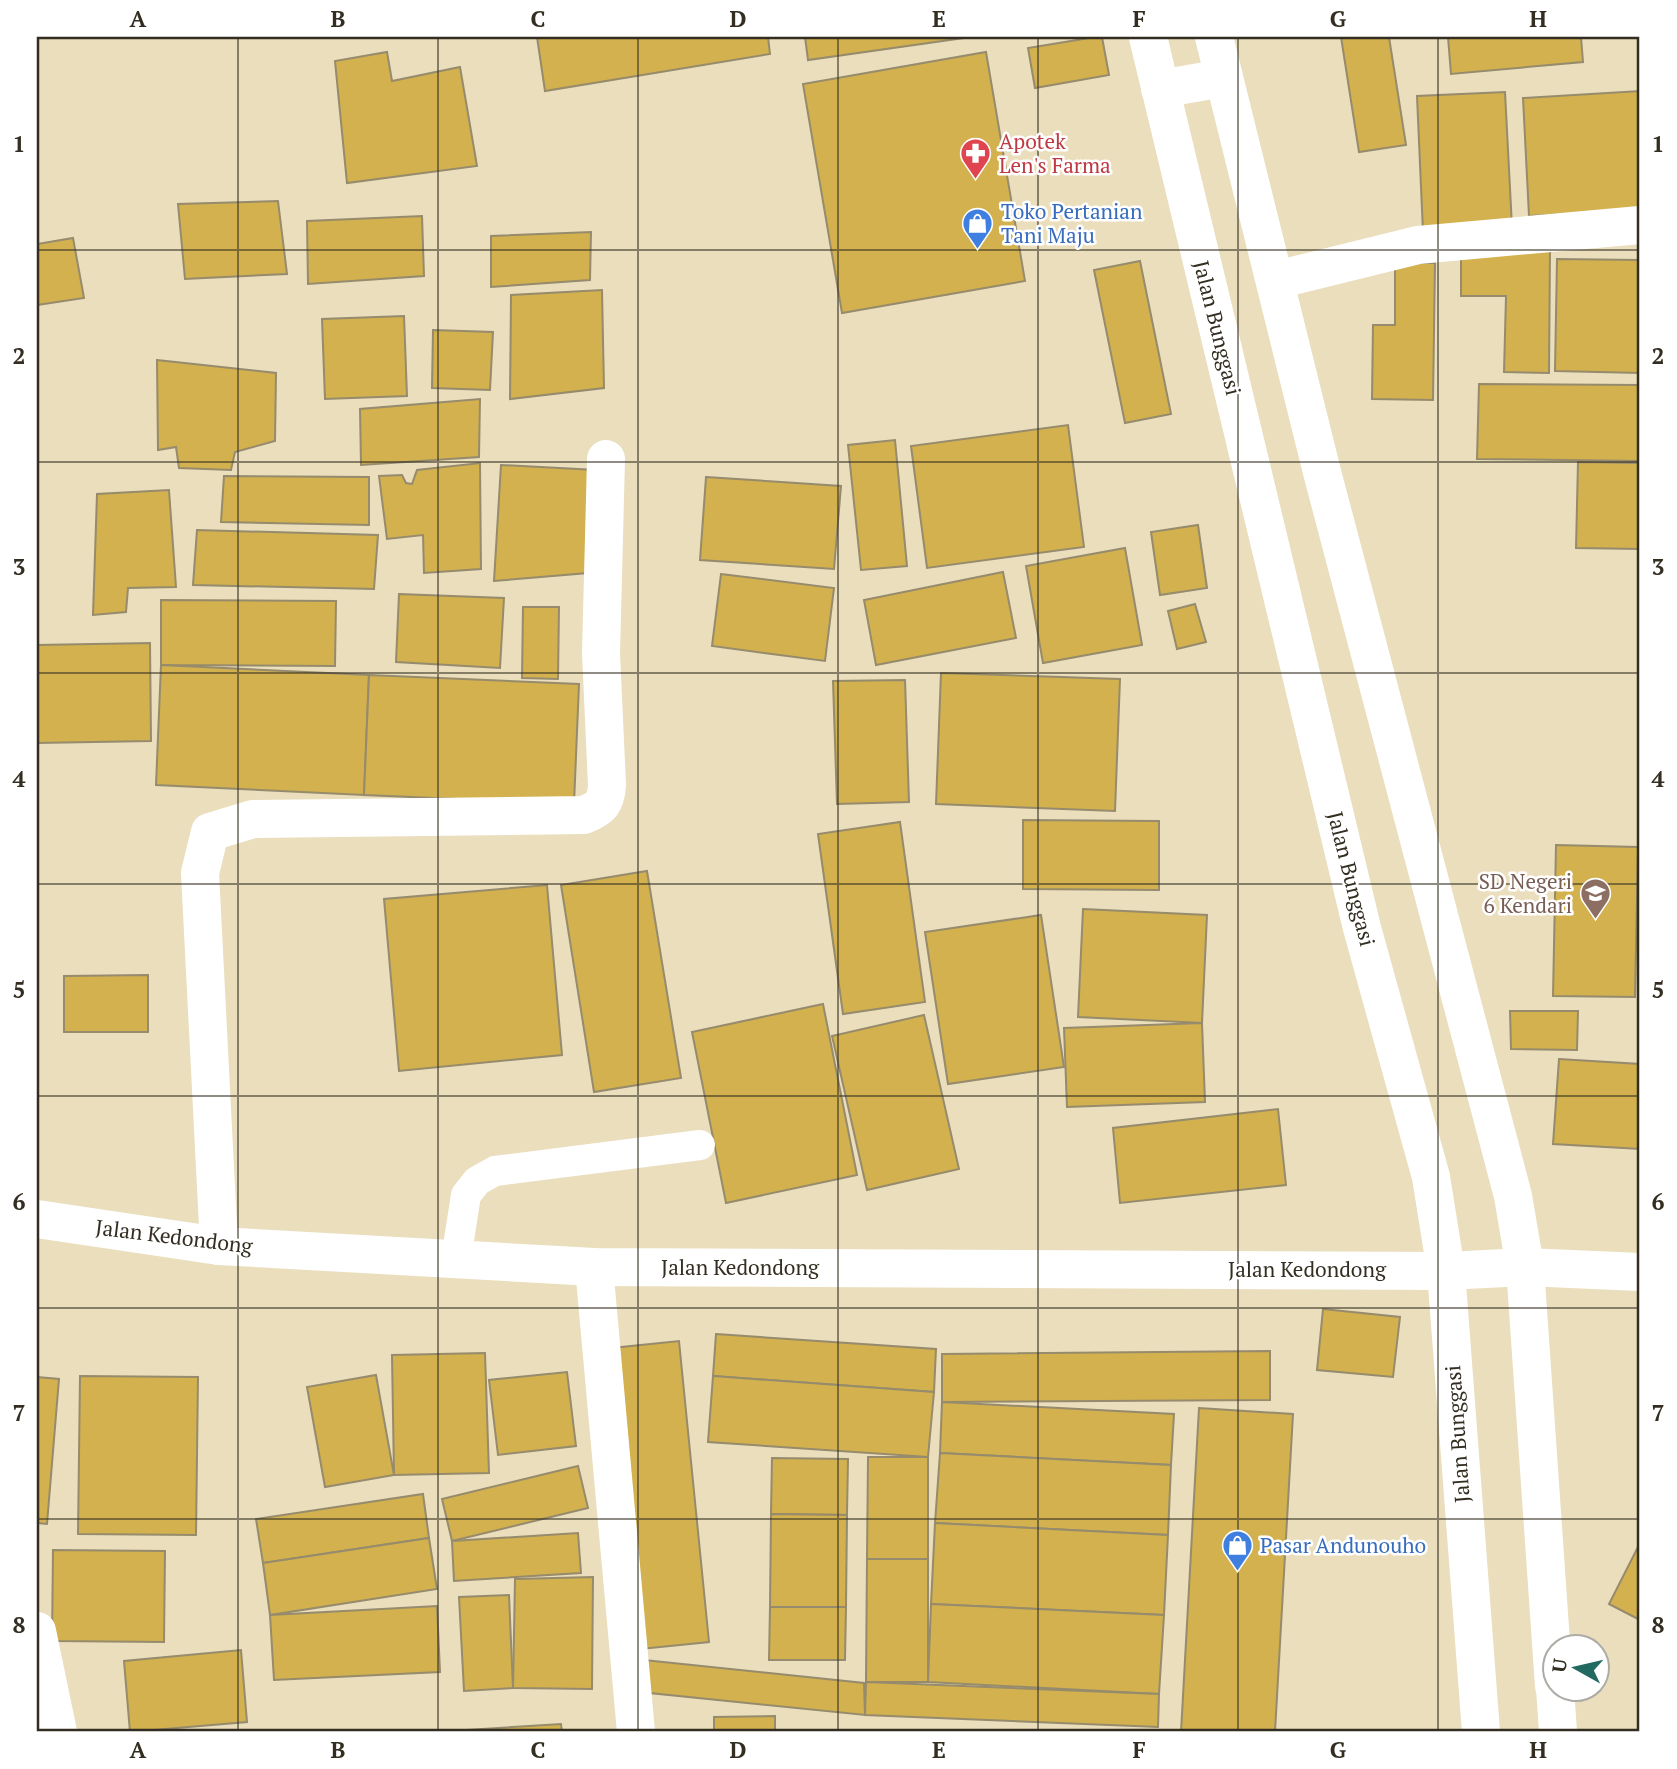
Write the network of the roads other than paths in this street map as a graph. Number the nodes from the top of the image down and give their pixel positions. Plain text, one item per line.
1 (1148, 37) edge
2 (1214, 37) edge
3 (1223, 78) junction
4 (1160, 89) junction
5 (1640, 225) edge
6 (1276, 280) junction
7 (606, 459) dead end
8 (700, 1145) dead end
9 (37, 1219) edge
10 (219, 1245) junction
11 (456, 1259) junction
12 (594, 1267) junction
13 (1525, 1267) junction
14 (1446, 1271) junction
15 (1640, 1272) edge
16 (37, 1631) edge
17 (1551, 1632) edge
18 (1556, 1702) edge
19 (58, 1732) edge
20 (636, 1732) edge
21 (1481, 1732) edge
22 (1558, 1732) edge

1 - 4 main road, Jalan Bunggasi
2 - 3 main road
3 - 4 main road
3 - 6 main road
4 - 14 main road, Jalan Bunggasi
5 - 6 main road
6 - 13 main road
7 - 10 main road
8 - 11 lane
9 - 10 main road, Jalan Kedondong
10 - 11 main road, Jalan Kedondong
11 - 12 main road, Jalan Kedondong
12 - 14 main road, Jalan Kedondong
12 - 20 main road
13 - 14 main road, Jalan Kedondong
13 - 15 main road, Jalan Kedondong
13 - 17 main road
14 - 21 main road, Jalan Bunggasi
16 - 19 main road
18 - 22 main road

